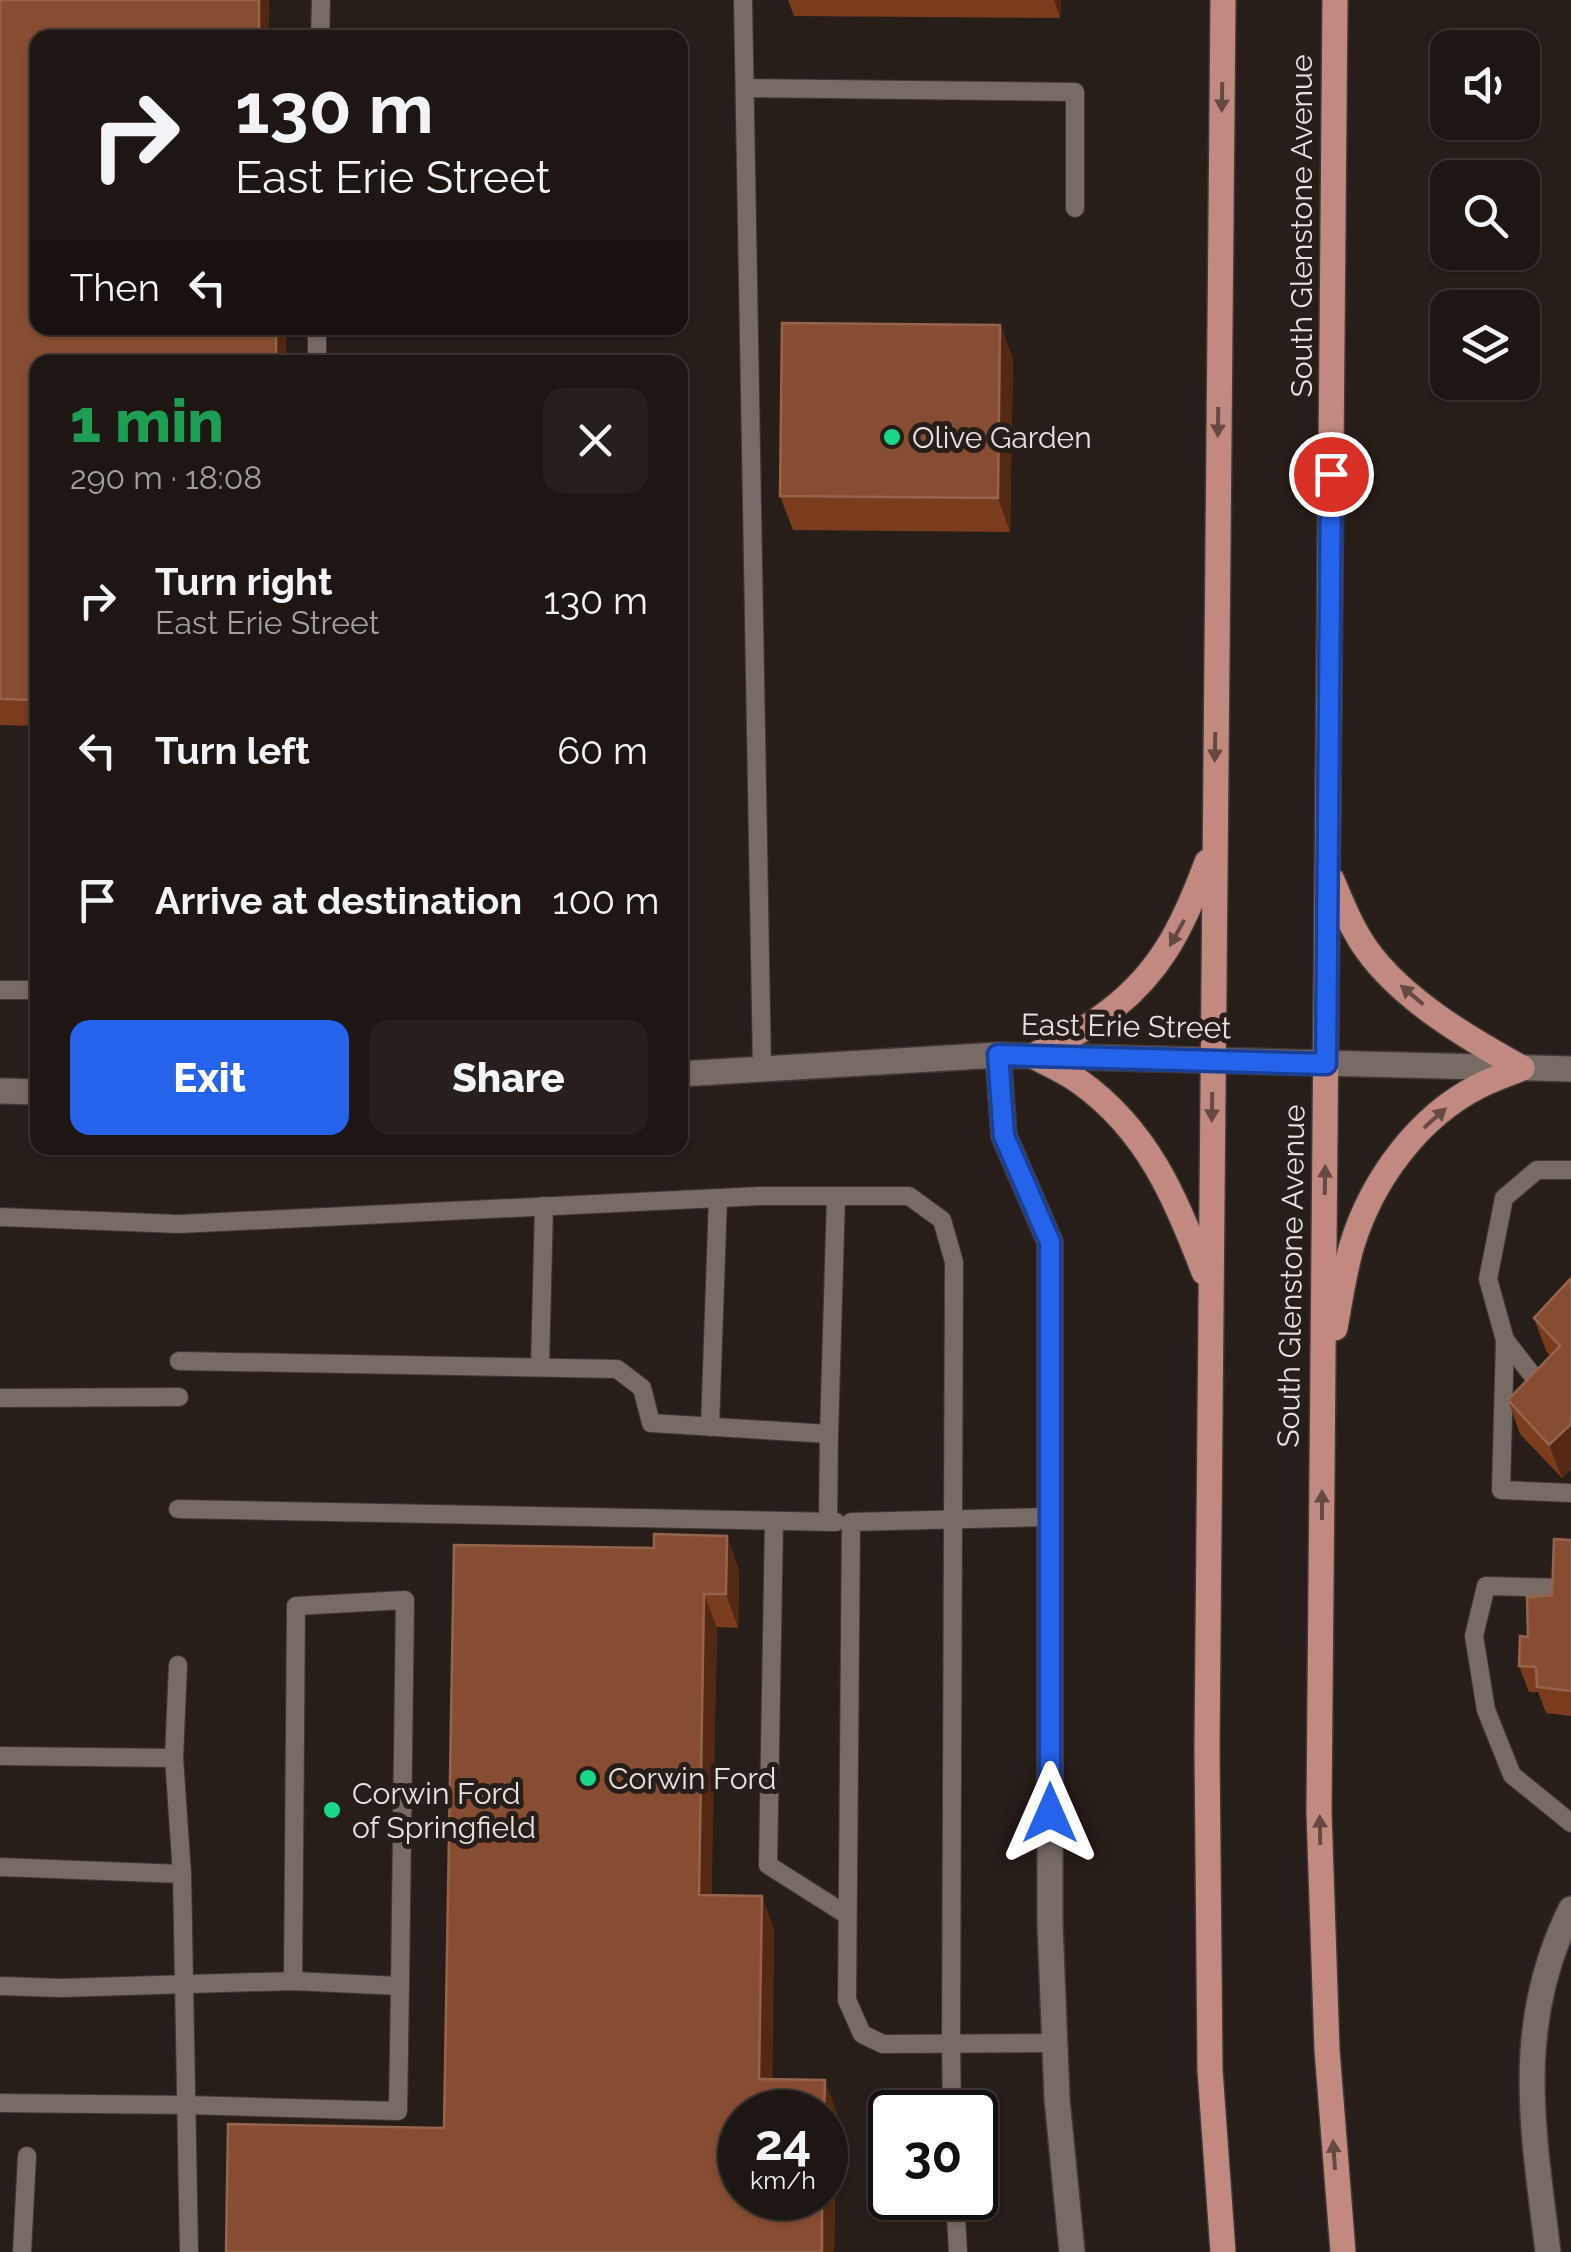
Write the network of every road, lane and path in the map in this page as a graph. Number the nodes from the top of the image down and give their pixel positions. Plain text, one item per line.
1 (321, 0) edge
2 (744, 0) edge
3 (1223, 0) edge
4 (1335, 0) edge
5 (320, 30) edge
6 (745, 88) junction
7 (1075, 208) dead end
8 (1214, 843) junction
9 (1328, 868) junction
10 (0, 990) edge
11 (30, 990) edge
12 (998, 1055) junction
13 (1033, 1056) junction
14 (1212, 1060) junction
15 (1326, 1064) junction
16 (1522, 1068) junction
17 (762, 1069) junction
18 (1571, 1069) edge
19 (688, 1074) edge
20 (0, 1091) edge
21 (30, 1092) edge
22 (1571, 1170) edge
23 (836, 1196) junction
24 (718, 1198) junction
25 (544, 1206) junction
26 (0, 1217) edge
27 (1210, 1288) junction
28 (1505, 1340) junction
29 (179, 1361) dead end
30 (540, 1368) junction
31 (1322, 1396) junction
32 (0, 1398) edge
33 (179, 1398) dead end
34 (1571, 1425) edge
35 (710, 1427) junction
36 (828, 1434) junction
37 (1571, 1493) edge
38 (178, 1509) dead end
39 (1050, 1516) junction
40 (953, 1519) junction
41 (774, 1521) junction
42 (828, 1522) junction
43 (851, 1522) junction
44 (1571, 1588) edge
45 (178, 1665) dead end
46 (0, 1756) edge
47 (174, 1758) junction
48 (1571, 1823) edge
49 (0, 1867) edge
50 (182, 1874) junction
51 (1571, 1909) edge
52 (847, 1915) junction
53 (293, 1981) junction
54 (0, 1986) edge
55 (184, 1986) junction
56 (400, 1986) junction
57 (950, 2043) junction
58 (1054, 2043) junction
59 (951, 2090) edge
60 (0, 2103) edge
61 (187, 2105) junction
62 (27, 2156) dead end
63 (956, 2220) edge
64 (22, 2252) edge
65 (188, 2252) edge
66 (958, 2252) edge
67 (1072, 2252) edge
68 (1223, 2252) edge
69 (1344, 2252) edge
70 (1548, 2252) edge

1 - 5 lane
2 - 6 lane
3 -> 8 main road
4 - 9 main road, South Glenstone Avenue
6 - 7 lane
6 - 17 lane
8 -> 13 main road
8 - 14 main road
9 - 15 main road, South Glenstone Avenue
16 -> 9 main road
10 - 11 lane
12 - 13 street, East Erie Street
12 - 17 street, East Erie Street
12 - 39 street
13 - 14 street, East Erie Street
13 - 27 main road
14 - 15 street, East Erie Street
14 -> 27 main road
15 - 16 street, East Erie Street
31 -> 15 main road, South Glenstone Avenue
16 - 18 street, East Erie Street
31 -> 16 main road
17 - 19 street, East Erie Street
20 - 21 street
22 - 28 lane
23 - 24 lane
23 - 36 lane
23 - 40 lane
24 - 25 lane
24 - 35 lane
25 - 26 lane
25 - 30 lane
27 - 68 main road
28 - 34 lane
28 - 37 lane
29 - 30 lane
30 - 35 lane
69 -> 31 main road, South Glenstone Avenue
32 - 33 lane
35 - 36 lane
36 - 42 lane
38 - 41 lane
39 - 40 lane
39 - 58 street
40 - 43 lane
40 - 57 lane
41 - 42 lane
41 - 52 lane
42 - 43 lane
43 - 52 lane
44 - 48 lane
45 - 47 lane
46 - 47 lane
47 - 50 lane
49 - 50 lane
50 - 55 lane
51 - 70 street
52 - 57 lane
53 - 55 lane
53 - 56 lane
53 - 56 lane
54 - 55 lane
55 - 61 lane
56 - 61 lane
57 - 58 lane
57 - 59 lane
58 - 67 street
60 - 61 lane
61 - 65 lane
62 - 64 lane
63 - 66 lane

